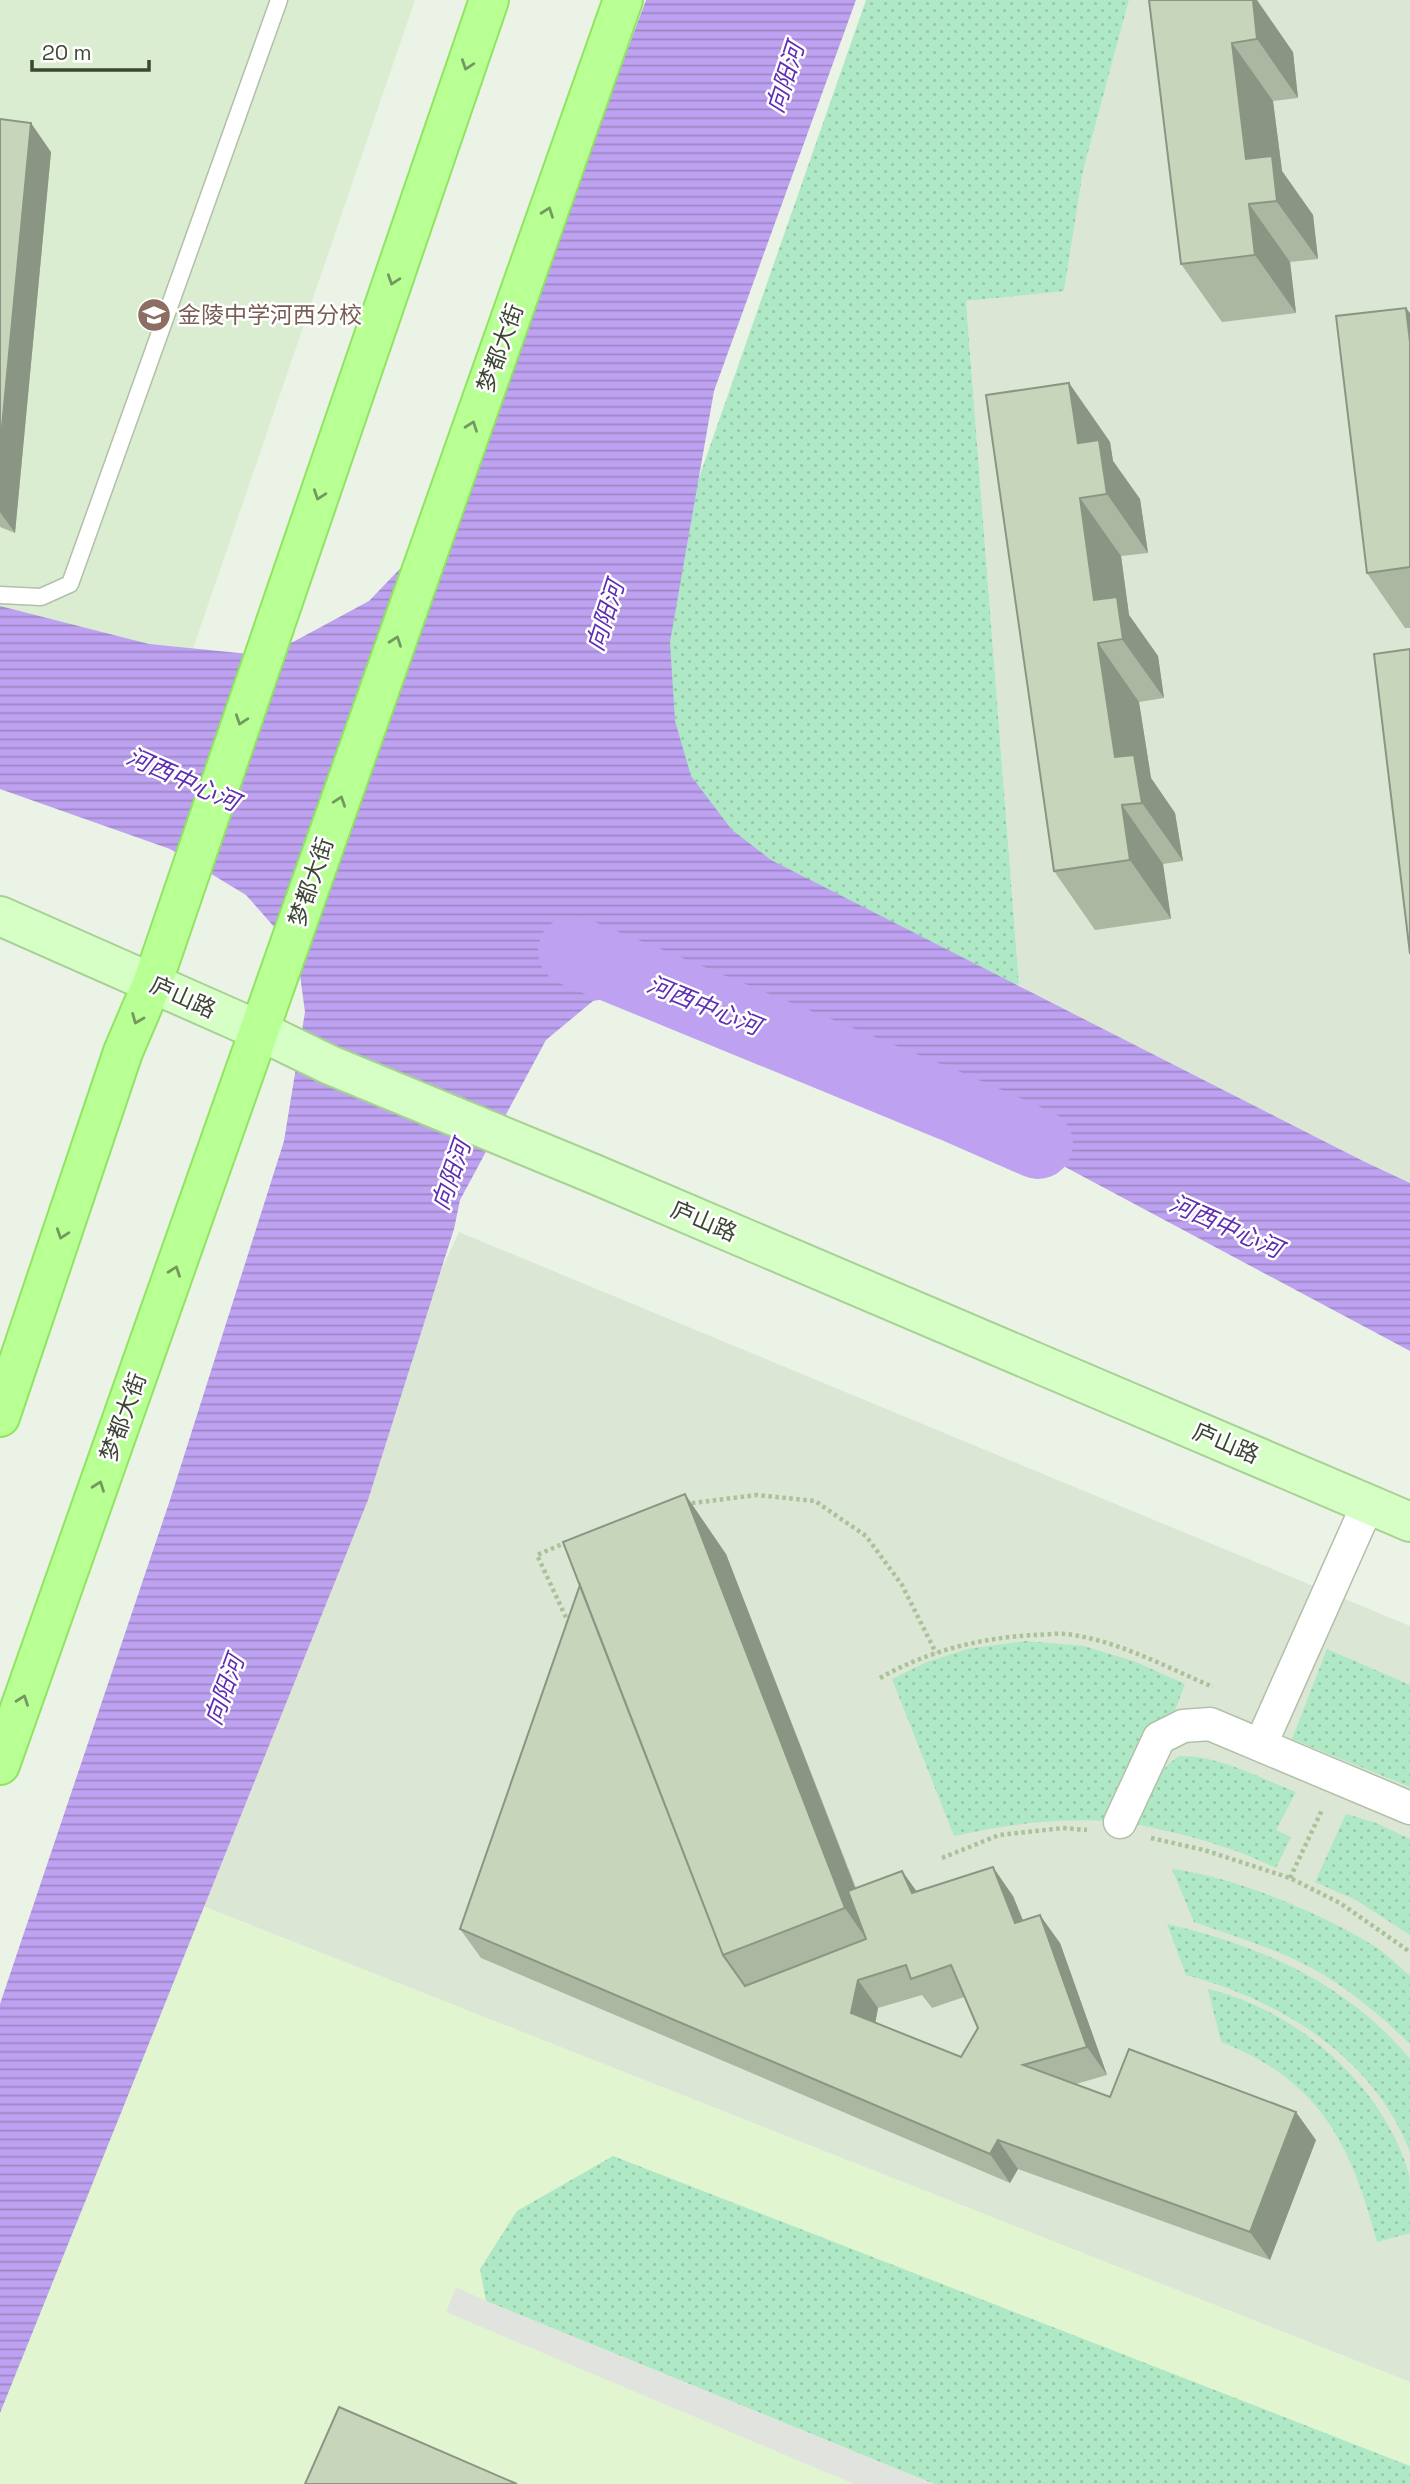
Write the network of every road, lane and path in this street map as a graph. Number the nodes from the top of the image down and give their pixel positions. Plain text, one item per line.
1 (279, 0) edge
2 (489, 0) edge
3 (623, 0) edge
4 (0, 595) edge
5 (0, 916) edge
6 (152, 984) junction
7 (258, 1030) junction
8 (0, 1417) edge
9 (1368, 1504) junction
10 (675, 1506) edge
11 (1410, 1522) edge
12 (573, 1539) edge
13 (574, 1636) edge
14 (936, 1653) junction
15 (880, 1678) dead end
16 (1214, 1688) dead end
17 (1261, 1744) junction
18 (0, 1765) edge
19 (1336, 1777) junction
20 (1410, 1808) edge
21 (1120, 1829) junction
22 (942, 1858) dead end
23 (1290, 1878) junction
24 (1410, 1952) edge

1 - 4 lane
2 -> 6 main road
7 -> 3 main road, 梦都大街
5 - 6 main road, 庐山路
6 - 7 main road, 庐山路
6 -> 8 main road
7 - 9 main road, 庐山路
18 -> 7 main road, 梦都大街
9 - 11 main road, 庐山路
9 - 17 street
10 - 14 path
12 - 13 path
14 - 15 path
14 - 16 path
17 - 19 street
17 - 21 street
19 - 20 street
19 - 23 path
21 - 22 path
21 - 23 path
23 - 24 path

